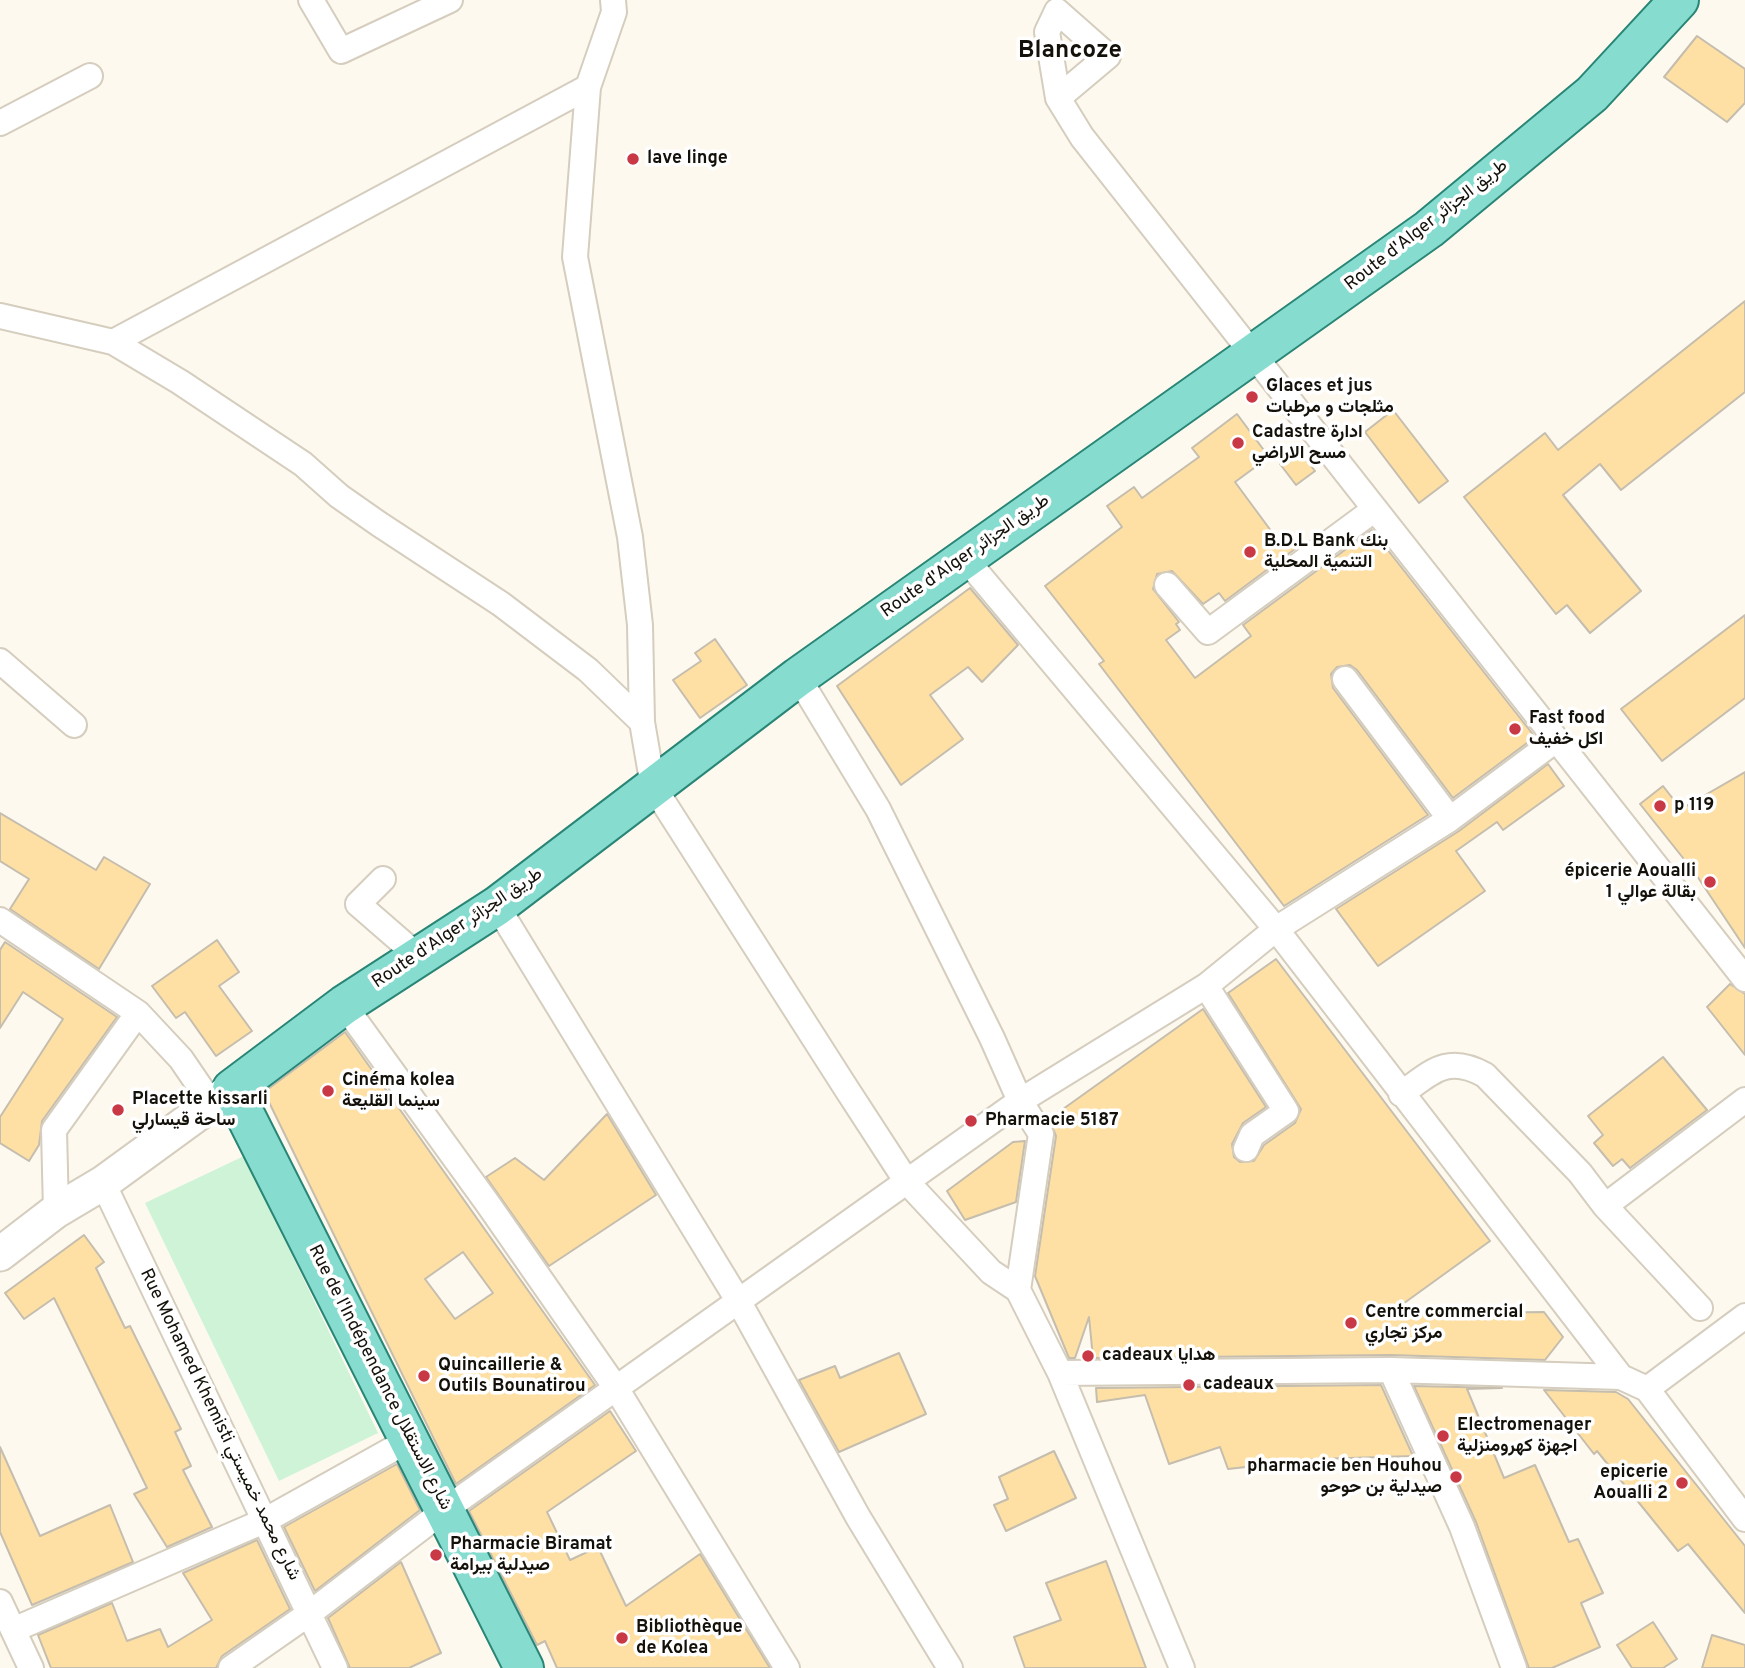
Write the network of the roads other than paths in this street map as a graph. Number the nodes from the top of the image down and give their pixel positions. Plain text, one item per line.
1 (311, 0) edge
2 (450, 0) edge
3 (613, 0) edge
4 (1679, 0) edge
5 (90, 76) dead end
6 (588, 87) junction
7 (1058, 98) dead end
8 (0, 123) edge
9 (0, 316) edge
10 (113, 342) junction
11 (1254, 356) junction
12 (1375, 509) junction
13 (964, 557) junction
14 (1167, 585) dead end
15 (0, 660) edge
16 (798, 677) junction
17 (1345, 679) dead end
18 (642, 722) junction
19 (74, 725) dead end
20 (1556, 740) junction
21 (653, 786) junction
22 (1450, 819) junction
23 (383, 879) dead end
24 (497, 906) junction
25 (0, 919) edge
26 (1276, 929) junction
27 (419, 957) junction
28 (1745, 979) edge
29 (1206, 986) junction
30 (344, 1006) junction
31 (138, 1013) junction
32 (1401, 1094) junction
33 (222, 1096) junction
34 (1745, 1100) edge
35 (1020, 1101) junction
36 (1246, 1149) dead end
37 (103, 1182) junction
38 (907, 1182) junction
39 (1605, 1206) junction
40 (56, 1211) junction
41 (1, 1250) edge
42 (1018, 1290) junction
43 (738, 1302) junction
44 (1700, 1308) dead end
45 (1745, 1316) edge
46 (1391, 1370) junction
47 (1060, 1373) junction
48 (1621, 1377) junction
49 (616, 1388) junction
50 (1647, 1389) junction
51 (409, 1440) junction
52 (446, 1509) junction
53 (1745, 1519) edge
54 (264, 1521) junction
55 (0, 1602) edge
56 (310, 1613) junction
57 (13, 1630) junction
58 (31, 1668) edge
59 (231, 1668) edge
60 (335, 1668) edge
61 (524, 1668) edge
62 (787, 1668) edge
63 (950, 1668) edge
64 (1182, 1668) edge
65 (1514, 1668) edge

1 - 2 street
3 - 6 street
4 - 11 main road, Route d'Alger طريق الجزائر
5 - 8 street
6 - 10 street
6 - 18 street
7 - 11 street
9 - 10 street
10 - 18 street
11 - 12 street
11 - 13 main road, Route d'Alger طريق الجزائر
12 - 14 street
12 - 20 street
13 - 16 main road, Route d'Alger طريق الجزائر
13 - 26 street
15 - 19 street
16 - 21 main road, Route d'Alger طريق الجزائر
16 - 35 street
17 - 22 street
18 - 21 street
20 - 22 street
20 - 28 street
21 - 24 main road, Route d'Alger طريق الجزائر
21 - 38 street
22 - 26 street
23 - 27 street
24 - 27 main road, Route d'Alger طريق الجزائر
24 - 43 street
25 - 31 street
26 - 29 street
26 - 32 street
27 - 30 main road, Route d'Alger طريق الجزائر
29 - 35 street
29 - 36 street
30 - 33 main road, Route d'Alger طريق الجزائر
30 - 49 street
31 - 33 street
31 - 40 street
32 - 39 street
32 - 48 street
33 - 37 main road
33 - 51 main road, Rue de l'Indépendance شارع الاستقلال
34 - 39 street
35 - 38 street
35 - 42 street
37 - 40 main road
37 - 54 street, Rue Mohamed Khemisti شارع محمد خميستي
38 - 42 street
38 - 43 street
39 - 44 street
40 - 41 main road
42 - 47 street
43 - 49 street
43 - 63 street
45 - 50 street
46 - 47 street
46 - 48 street
46 - 65 street
47 - 64 street
48 - 50 street
49 - 52 street
49 - 62 street
50 - 53 street
51 - 52 main road, Rue de l'Indépendance شارع الاستقلال
51 - 54 street
52 - 56 street
52 - 61 main road, Rue de l'Indépendance شارع الاستقلال
54 - 56 street, Rue Mohamed Khemisti شارع محمد خميستي
54 - 57 street
55 - 57 street
56 - 59 street
56 - 60 street, Rue Mohamed Khemisti شارع محمد خميستي
57 - 58 street

